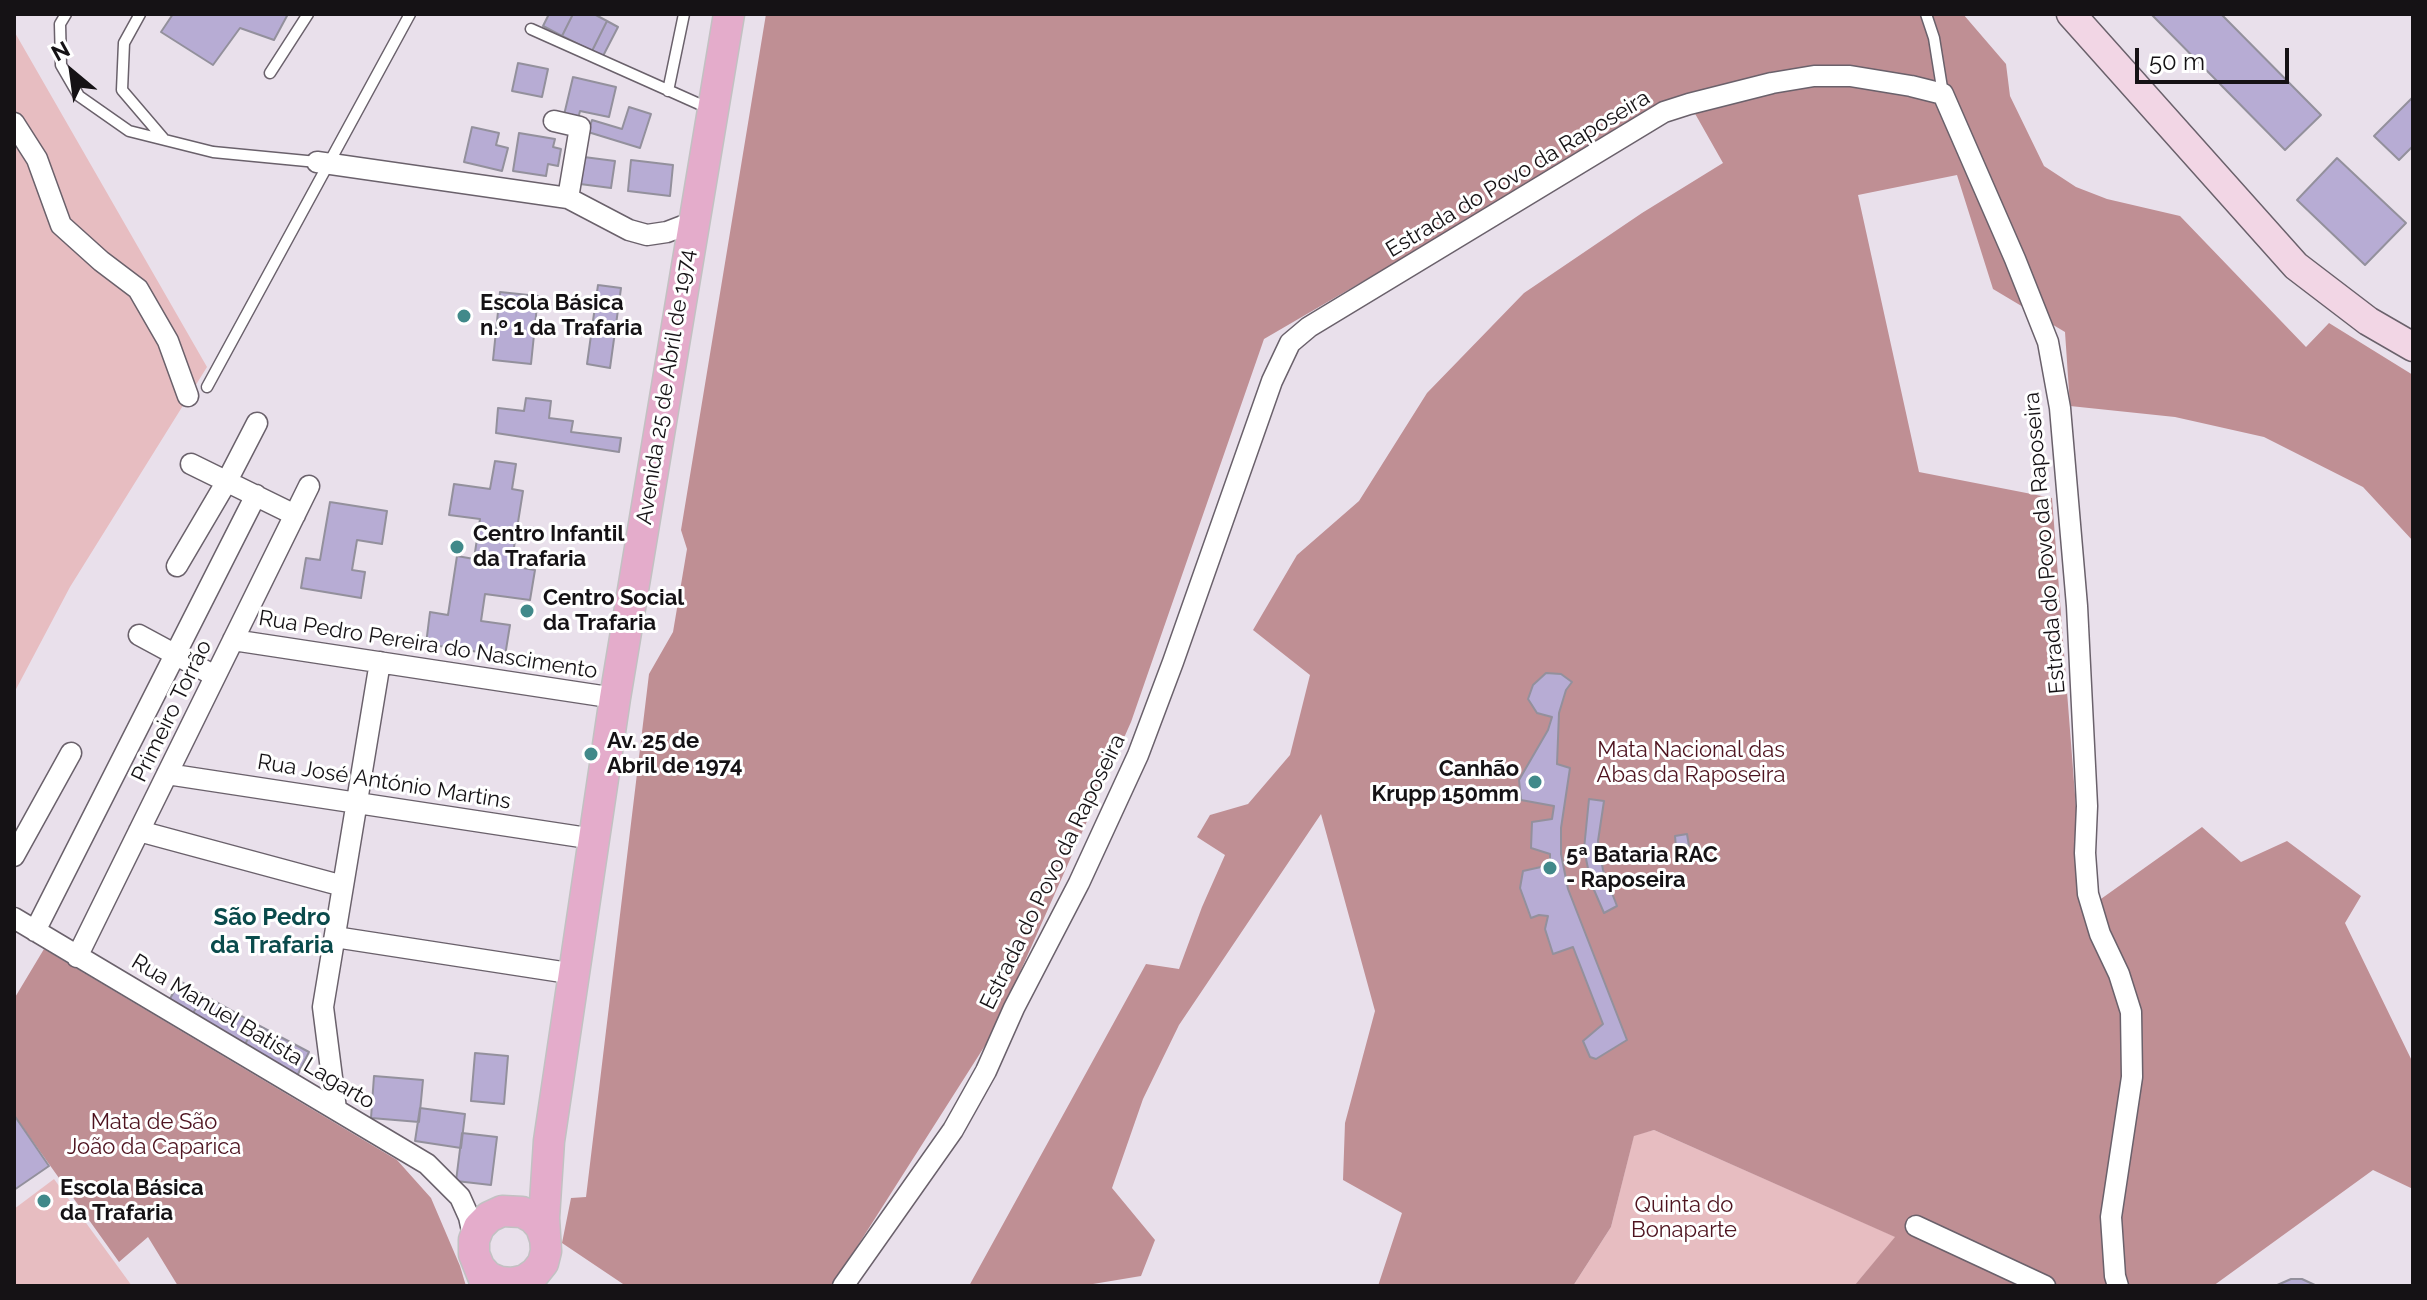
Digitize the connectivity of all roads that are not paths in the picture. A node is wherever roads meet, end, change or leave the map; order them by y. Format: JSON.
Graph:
{"nodes":[{"id":1,"x":66,"y":14,"type":"edge"},
{"id":2,"x":140,"y":14,"type":"edge"},
{"id":3,"x":308,"y":14,"type":"edge"},
{"id":4,"x":410,"y":14,"type":"edge"},
{"id":5,"x":684,"y":14,"type":"edge"},
{"id":6,"x":729,"y":14,"type":"edge"},
{"id":7,"x":1926,"y":14,"type":"edge"},
{"id":8,"x":2071,"y":14,"type":"edge"},
{"id":9,"x":531,"y":29,"type":"dead end"},
{"id":10,"x":270,"y":73,"type":"dead end"},
{"id":11,"x":668,"y":91,"type":"junction"},
{"id":12,"x":1943,"y":94,"type":"junction"},
{"id":13,"x":712,"y":110,"type":"junction"},
{"id":14,"x":554,"y":121,"type":"dead end"},
{"id":15,"x":14,"y":123,"type":"edge"},
{"id":16,"x":164,"y":140,"type":"junction"},
{"id":17,"x":323,"y":163,"type":"junction"},
{"id":18,"x":568,"y":198,"type":"junction"},
{"id":19,"x":693,"y":222,"type":"junction"},
{"id":20,"x":2413,"y":347,"type":"edge"},
{"id":21,"x":198,"y":392,"type":"joint"},
{"id":22,"x":257,"y":423,"type":"dead end"},
{"id":23,"x":191,"y":464,"type":"dead end"},
{"id":24,"x":227,"y":481,"type":"junction"},
{"id":25,"x":309,"y":486,"type":"dead end"},
{"id":26,"x":256,"y":495,"type":"junction"},
{"id":27,"x":295,"y":515,"type":"junction"},
{"id":28,"x":177,"y":566,"type":"dead end"},
{"id":29,"x":139,"y":635,"type":"dead end"},
{"id":30,"x":233,"y":640,"type":"junction"},
{"id":31,"x":175,"y":655,"type":"junction"},
{"id":32,"x":380,"y":662,"type":"junction"},
{"id":33,"x":215,"y":676,"type":"junction"},
{"id":34,"x":615,"y":698,"type":"junction"},
{"id":35,"x":71,"y":753,"type":"dead end"},
{"id":36,"x":167,"y":774,"type":"junction"},
{"id":37,"x":358,"y":802,"type":"junction"},
{"id":38,"x":139,"y":831,"type":"junction"},
{"id":39,"x":594,"y":839,"type":"junction"},
{"id":40,"x":14,"y":856,"type":"edge"},
{"id":41,"x":343,"y":886,"type":"junction"},
{"id":42,"x":14,"y":918,"type":"edge"},
{"id":43,"x":35,"y":931,"type":"junction"},
{"id":44,"x":335,"y":937,"type":"junction"},
{"id":45,"x":77,"y":957,"type":"junction"},
{"id":46,"x":575,"y":974,"type":"junction"},
{"id":47,"x":336,"y":1109,"type":"junction"},
{"id":48,"x":549,"y":1141,"type":"junction"},
{"id":49,"x":460,"y":1197,"type":"junction"},
{"id":50,"x":506,"y":1211,"type":"junction"},
{"id":51,"x":1916,"y":1226,"type":"dead end"},
{"id":52,"x":545,"y":1239,"type":"junction"},
{"id":53,"x":480,"y":1265,"type":"edge"},
{"id":54,"x":533,"y":1280,"type":"edge"},
{"id":55,"x":843,"y":1286,"type":"edge"},
{"id":56,"x":2045,"y":1286,"type":"edge"},
{"id":57,"x":2118,"y":1286,"type":"edge"}],
"edges":[{"from":1,"to":16,"type":"lane"},
{"from":2,"to":16,"type":"lane"},
{"from":3,"to":10,"type":"lane"},
{"from":4,"to":17,"type":"lane"},
{"from":5,"to":11,"type":"lane"},
{"from":6,"to":13,"type":"main road","name":"Avenida 25 de Abril de 1974"},
{"from":7,"to":12,"type":"lane"},
{"from":8,"to":20,"type":"main road"},
{"from":9,"to":11,"type":"lane"},
{"from":11,"to":13,"type":"lane"},
{"from":12,"to":55,"type":"street","name":"Estrada do Povo da Raposeira"},
{"from":12,"to":57,"type":"street","name":"Estrada do Povo da Raposeira"},
{"from":13,"to":19,"type":"main road","name":"Avenida 25 de Abril de 1974"},
{"from":14,"to":18,"type":"street"},
{"from":15,"to":21,"type":"street"},
{"from":16,"to":17,"type":"lane"},
{"from":17,"to":18,"type":"street"},
{"from":17,"to":21,"type":"lane"},
{"from":18,"to":19,"type":"street"},
{"from":19,"to":34,"type":"main road","name":"Avenida 25 de Abril de 1974"},
{"from":22,"to":24,"type":"street"},
{"from":23,"to":24,"type":"street"},
{"from":24,"to":26,"type":"street"},
{"from":24,"to":28,"type":"street"},
{"from":25,"to":27,"type":"street","name":"Primeiro Torrão"},
{"from":26,"to":27,"type":"street"},
{"from":26,"to":31,"type":"street","name":"Primeiro Torrão"},
{"from":27,"to":30,"type":"street","name":"Primeiro Torrão"},
{"from":29,"to":31,"type":"street"},
{"from":30,"to":32,"type":"street","name":"Rua Pedro Pereira do Nascimento"},
{"from":30,"to":33,"type":"street","name":"Primeiro Torrão"},
{"from":31,"to":33,"type":"street"},
{"from":31,"to":43,"type":"street","name":"Primeiro Torrão"},
{"from":32,"to":34,"type":"street","name":"Rua Pedro Pereira do Nascimento"},
{"from":32,"to":37,"type":"street"},
{"from":33,"to":36,"type":"street","name":"Primeiro Torrão"},
{"from":34,"to":39,"type":"main road","name":"Avenida 25 de Abril de 1974"},
{"from":35,"to":40,"type":"street"},
{"from":36,"to":37,"type":"street","name":"Rua José António Martins"},
{"from":36,"to":38,"type":"street","name":"Primeiro Torrão"},
{"from":37,"to":39,"type":"street","name":"Rua José António Martins"},
{"from":37,"to":41,"type":"street"},
{"from":38,"to":41,"type":"street"},
{"from":38,"to":45,"type":"street","name":"Primeiro Torrão"},
{"from":39,"to":46,"type":"main road","name":"Avenida 25 de Abril de 1974"},
{"from":41,"to":44,"type":"street"},
{"from":42,"to":43,"type":"street","name":"Rua Manuel Batista Lagarto"},
{"from":43,"to":45,"type":"street","name":"Rua Manuel Batista Lagarto"},
{"from":44,"to":46,"type":"street"},
{"from":44,"to":47,"type":"street"},
{"from":45,"to":47,"type":"street","name":"Rua Manuel Batista Lagarto"},
{"from":46,"to":48,"type":"main road","name":"Avenida 25 de Abril de 1974"},
{"from":47,"to":49,"type":"street","name":"Rua Manuel Batista Lagarto"},
{"from":48,"to":50,"type":"main road","name":"Avenida 25 de Abril de 1974"},
{"from":48,"to":52,"type":"main road","name":"Avenida 25 de Abril de 1974"},
{"from":49,"to":50,"type":"street"},
{"from":49,"to":53,"type":"street"},
{"from":50,"to":52,"type":"main road"},
{"from":50,"to":53,"type":"main road","name":"Avenida 25 de Abril de 1974"},
{"from":51,"to":56,"type":"street"},
{"from":52,"to":54,"type":"main road","name":"Avenida 25 de Abril de 1974"},
{"from":53,"to":54,"type":"main road","name":"Avenida 25 de Abril de 1974"}]}
